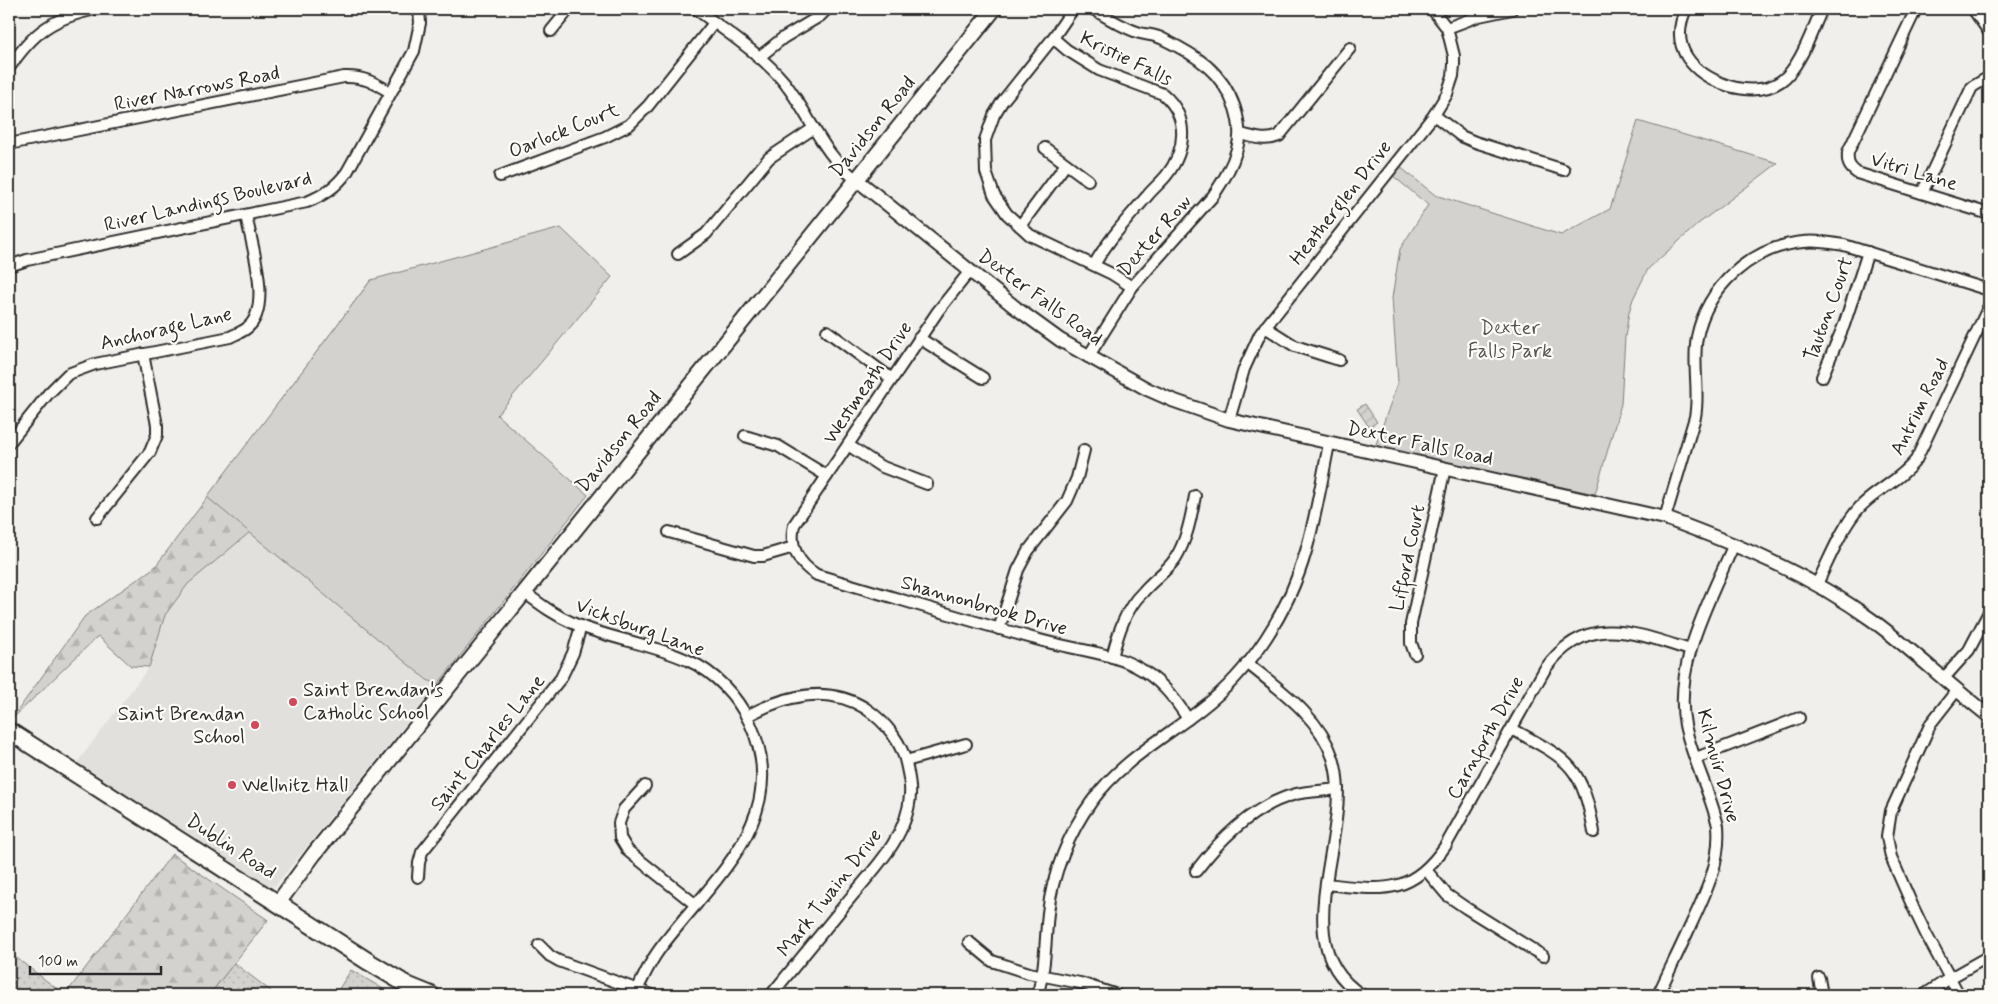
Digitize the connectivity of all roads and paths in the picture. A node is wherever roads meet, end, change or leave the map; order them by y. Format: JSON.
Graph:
{"nodes":[{"id":1,"x":96,"y":9,"type":"edge"},
{"id":2,"x":419,"y":9,"type":"edge"},
{"id":3,"x":569,"y":9,"type":"edge"},
{"id":4,"x":696,"y":9,"type":"edge"},
{"id":5,"x":827,"y":9,"type":"edge"},
{"id":6,"x":994,"y":9,"type":"edge"},
{"id":7,"x":1073,"y":9,"type":"edge"},
{"id":8,"x":1093,"y":9,"type":"edge"},
{"id":9,"x":1432,"y":9,"type":"edge"},
{"id":10,"x":1512,"y":9,"type":"edge"},
{"id":11,"x":1686,"y":9,"type":"edge"},
{"id":12,"x":1822,"y":9,"type":"edge"},
{"id":13,"x":1916,"y":9,"type":"edge"},
{"id":14,"x":1974,"y":9,"type":"edge"},
{"id":15,"x":714,"y":23,"type":"junction"},
{"id":16,"x":1446,"y":28,"type":"junction"},
{"id":17,"x":551,"y":31,"type":"dead end"},
{"id":18,"x":1989,"y":32,"type":"edge"},
{"id":19,"x":1053,"y":38,"type":"junction"},
{"id":20,"x":1350,"y":48,"type":"dead end"},
{"id":21,"x":758,"y":58,"type":"junction"},
{"id":22,"x":9,"y":68,"type":"edge"},
{"id":23,"x":1989,"y":77,"type":"edge"},
{"id":24,"x":390,"y":92,"type":"junction"},
{"id":25,"x":1434,"y":115,"type":"junction"},
{"id":26,"x":814,"y":128,"type":"junction"},
{"id":27,"x":1240,"y":134,"type":"junction"},
{"id":28,"x":9,"y":144,"type":"edge"},
{"id":29,"x":1045,"y":148,"type":"dead end"},
{"id":30,"x":1066,"y":164,"type":"junction"},
{"id":31,"x":1564,"y":170,"type":"dead end"},
{"id":32,"x":500,"y":176,"type":"dead end"},
{"id":33,"x":856,"y":179,"type":"junction"},
{"id":34,"x":1088,"y":180,"type":"dead end"},
{"id":35,"x":1922,"y":193,"type":"junction"},
{"id":36,"x":1989,"y":214,"type":"edge"},
{"id":37,"x":246,"y":215,"type":"junction"},
{"id":38,"x":1020,"y":226,"type":"junction"},
{"id":39,"x":1868,"y":252,"type":"junction"},
{"id":40,"x":678,"y":254,"type":"dead end"},
{"id":41,"x":1094,"y":265,"type":"junction"},
{"id":42,"x":9,"y":266,"type":"edge"},
{"id":43,"x":970,"y":271,"type":"junction"},
{"id":44,"x":1132,"y":287,"type":"junction"},
{"id":45,"x":1989,"y":290,"type":"edge"},
{"id":46,"x":1989,"y":306,"type":"edge"},
{"id":47,"x":1265,"y":327,"type":"junction"},
{"id":48,"x":827,"y":331,"type":"dead end"},
{"id":49,"x":919,"y":338,"type":"junction"},
{"id":50,"x":143,"y":354,"type":"junction"},
{"id":51,"x":1088,"y":357,"type":"junction"},
{"id":52,"x":1339,"y":360,"type":"dead end"},
{"id":53,"x":1822,"y":377,"type":"dead end"},
{"id":54,"x":983,"y":378,"type":"dead end"},
{"id":55,"x":892,"y":379,"type":"junction"},
{"id":56,"x":1229,"y":420,"type":"junction"},
{"id":57,"x":745,"y":436,"type":"dead end"},
{"id":58,"x":9,"y":444,"type":"edge"},
{"id":59,"x":1329,"y":444,"type":"junction"},
{"id":60,"x":848,"y":445,"type":"junction"},
{"id":61,"x":1084,"y":450,"type":"dead end"},
{"id":62,"x":1445,"y":468,"type":"junction"},
{"id":63,"x":827,"y":476,"type":"junction"},
{"id":64,"x":927,"y":484,"type":"dead end"},
{"id":65,"x":1195,"y":496,"type":"dead end"},
{"id":66,"x":97,"y":518,"type":"dead end"},
{"id":67,"x":1665,"y":518,"type":"junction"},
{"id":68,"x":669,"y":532,"type":"dead end"},
{"id":69,"x":1734,"y":544,"type":"junction"},
{"id":70,"x":794,"y":547,"type":"junction"},
{"id":71,"x":1816,"y":584,"type":"junction"},
{"id":72,"x":524,"y":592,"type":"junction"},
{"id":73,"x":1989,"y":612,"type":"edge"},
{"id":74,"x":581,"y":626,"type":"junction"},
{"id":75,"x":999,"y":629,"type":"junction"},
{"id":76,"x":1690,"y":650,"type":"junction"},
{"id":77,"x":1416,"y":654,"type":"dead end"},
{"id":78,"x":1112,"y":657,"type":"junction"},
{"id":79,"x":1247,"y":663,"type":"junction"},
{"id":80,"x":1944,"y":678,"type":"junction"},
{"id":81,"x":1957,"y":690,"type":"junction"},
{"id":82,"x":747,"y":716,"type":"junction"},
{"id":83,"x":1989,"y":716,"type":"edge"},
{"id":84,"x":1799,"y":718,"type":"dead end"},
{"id":85,"x":1188,"y":719,"type":"junction"},
{"id":86,"x":1512,"y":729,"type":"junction"},
{"id":87,"x":9,"y":731,"type":"edge"},
{"id":88,"x":966,"y":744,"type":"dead end"},
{"id":89,"x":1696,"y":758,"type":"junction"},
{"id":90,"x":906,"y":762,"type":"junction"},
{"id":91,"x":645,"y":786,"type":"dead end"},
{"id":92,"x":1338,"y":790,"type":"junction"},
{"id":93,"x":1594,"y":832,"type":"dead end"},
{"id":94,"x":1426,"y":870,"type":"junction"},
{"id":95,"x":1196,"y":871,"type":"dead end"},
{"id":96,"x":418,"y":877,"type":"dead end"},
{"id":97,"x":1326,"y":884,"type":"junction"},
{"id":98,"x":278,"y":903,"type":"junction"},
{"id":99,"x":696,"y":905,"type":"junction"},
{"id":100,"x":969,"y":942,"type":"dead end"},
{"id":101,"x":539,"y":945,"type":"dead end"},
{"id":102,"x":1543,"y":956,"type":"dead end"},
{"id":103,"x":1989,"y":956,"type":"edge"},
{"id":104,"x":1042,"y":976,"type":"junction"},
{"id":105,"x":1819,"y":978,"type":"dead end"},
{"id":106,"x":1950,"y":978,"type":"junction"},
{"id":107,"x":637,"y":990,"type":"junction"},
{"id":108,"x":432,"y":995,"type":"edge"},
{"id":109,"x":652,"y":995,"type":"edge"},
{"id":110,"x":771,"y":995,"type":"edge"},
{"id":111,"x":1037,"y":995,"type":"edge"},
{"id":112,"x":1117,"y":995,"type":"edge"},
{"id":113,"x":1362,"y":995,"type":"edge"},
{"id":114,"x":1658,"y":995,"type":"edge"},
{"id":115,"x":1822,"y":995,"type":"edge"},
{"id":116,"x":1924,"y":995,"type":"edge"},
{"id":117,"x":1959,"y":995,"type":"edge"}],
"edges":[{"from":1,"to":22,"type":"street"},
{"from":2,"to":24,"type":"street","name":"River Landings Boulevard"},
{"from":3,"to":17,"type":"street"},
{"from":4,"to":15,"type":"street"},
{"from":5,"to":21,"type":"street"},
{"from":6,"to":33,"type":"main road","name":"Davidson Road"},
{"from":7,"to":19,"type":"street"},
{"from":8,"to":27,"type":"street"},
{"from":9,"to":16,"type":"street","name":"Heatherglen Drive"},
{"from":10,"to":16,"type":"street"},
{"from":11,"to":12,"type":"street"},
{"from":13,"to":35,"type":"street","name":"Vitri Lane"},
{"from":14,"to":18,"type":"street"},
{"from":15,"to":21,"type":"street"},
{"from":15,"to":32,"type":"street","name":"Oarlock Court"},
{"from":16,"to":25,"type":"street","name":"Heatherglen Drive"},
{"from":19,"to":38,"type":"street"},
{"from":19,"to":41,"type":"street","name":"Kristie Falls"},
{"from":20,"to":27,"type":"street"},
{"from":21,"to":26,"type":"street"},
{"from":23,"to":35,"type":"street"},
{"from":24,"to":28,"type":"street","name":"River Narrows Road"},
{"from":24,"to":37,"type":"street","name":"River Landings Boulevard"},
{"from":25,"to":31,"type":"street"},
{"from":25,"to":47,"type":"street","name":"Heatherglen Drive"},
{"from":26,"to":33,"type":"street"},
{"from":26,"to":40,"type":"street"},
{"from":27,"to":44,"type":"street","name":"Dexter Row"},
{"from":29,"to":30,"type":"street"},
{"from":30,"to":34,"type":"street"},
{"from":30,"to":38,"type":"street"},
{"from":33,"to":43,"type":"street","name":"Dexter Falls Road"},
{"from":33,"to":72,"type":"main road","name":"Davidson Road"},
{"from":35,"to":36,"type":"street","name":"Vitri Lane"},
{"from":37,"to":42,"type":"street","name":"River Landings Boulevard"},
{"from":37,"to":50,"type":"street","name":"Anchorage Lane"},
{"from":38,"to":41,"type":"street"},
{"from":39,"to":45,"type":"street"},
{"from":39,"to":53,"type":"street","name":"Tauton Court"},
{"from":39,"to":67,"type":"street"},
{"from":41,"to":44,"type":"street"},
{"from":43,"to":49,"type":"street","name":"Westmeath Drive"},
{"from":43,"to":51,"type":"street","name":"Dexter Falls Road"},
{"from":44,"to":51,"type":"street","name":"Dexter Row"},
{"from":46,"to":71,"type":"street","name":"Antrim Road"},
{"from":47,"to":52,"type":"street"},
{"from":47,"to":56,"type":"street","name":"Heatherglen Drive"},
{"from":48,"to":55,"type":"street"},
{"from":49,"to":54,"type":"street"},
{"from":49,"to":55,"type":"street","name":"Westmeath Drive"},
{"from":50,"to":58,"type":"street","name":"Anchorage Lane"},
{"from":50,"to":66,"type":"street"},
{"from":51,"to":56,"type":"street","name":"Dexter Falls Road"},
{"from":55,"to":60,"type":"street","name":"Westmeath Drive"},
{"from":56,"to":59,"type":"street","name":"Dexter Falls Road"},
{"from":57,"to":63,"type":"street"},
{"from":59,"to":62,"type":"street","name":"Dexter Falls Road"},
{"from":59,"to":79,"type":"street"},
{"from":60,"to":63,"type":"street","name":"Westmeath Drive"},
{"from":60,"to":64,"type":"street"},
{"from":61,"to":75,"type":"street"},
{"from":62,"to":67,"type":"street","name":"Dexter Falls Road"},
{"from":62,"to":77,"type":"street","name":"Lifford Court"},
{"from":63,"to":70,"type":"street","name":"Westmeath Drive"},
{"from":65,"to":78,"type":"street"},
{"from":67,"to":69,"type":"street","name":"Dexter Falls Road"},
{"from":68,"to":70,"type":"street"},
{"from":69,"to":71,"type":"street","name":"Dexter Falls Road"},
{"from":69,"to":76,"type":"street","name":"Kilmuir Drive"},
{"from":70,"to":75,"type":"street","name":"Shannonbrook Drive"},
{"from":71,"to":80,"type":"street","name":"Dexter Falls Road"},
{"from":72,"to":74,"type":"street","name":"Vicksburg Lane"},
{"from":72,"to":98,"type":"main road","name":"Davidson Road"},
{"from":73,"to":80,"type":"street"},
{"from":74,"to":82,"type":"street","name":"Vicksburg Lane"},
{"from":74,"to":96,"type":"street","name":"Saint Charles Lane"},
{"from":75,"to":78,"type":"street","name":"Shannonbrook Drive"},
{"from":76,"to":86,"type":"street","name":"Carnforth Drive"},
{"from":76,"to":89,"type":"street","name":"Kilmuir Drive"},
{"from":78,"to":85,"type":"street","name":"Shannonbrook Drive"},
{"from":79,"to":85,"type":"street"},
{"from":79,"to":92,"type":"street"},
{"from":80,"to":81,"type":"street","name":"Dexter Falls Road"},
{"from":81,"to":83,"type":"street","name":"Dexter Falls Road"},
{"from":81,"to":106,"type":"street"},
{"from":82,"to":90,"type":"street","name":"Mark Twain Drive"},
{"from":82,"to":99,"type":"street","name":"Vicksburg Lane"},
{"from":84,"to":89,"type":"street"},
{"from":85,"to":104,"type":"street"},
{"from":86,"to":93,"type":"street"},
{"from":86,"to":94,"type":"street","name":"Carnforth Drive"},
{"from":87,"to":98,"type":"main road","name":"Dublin Road"},
{"from":88,"to":90,"type":"street"},
{"from":89,"to":114,"type":"street","name":"Kilmuir Drive"},
{"from":90,"to":110,"type":"street","name":"Mark Twain Drive"},
{"from":91,"to":99,"type":"street"},
{"from":92,"to":95,"type":"street"},
{"from":92,"to":97,"type":"street"},
{"from":94,"to":97,"type":"street","name":"Carnforth Drive"},
{"from":94,"to":102,"type":"street"},
{"from":97,"to":113,"type":"street"},
{"from":98,"to":108,"type":"main road","name":"Dublin Road"},
{"from":99,"to":107,"type":"street","name":"Vicksburg Lane"},
{"from":100,"to":104,"type":"street"},
{"from":101,"to":107,"type":"street"},
{"from":103,"to":106,"type":"street"},
{"from":104,"to":111,"type":"street"},
{"from":104,"to":112,"type":"street"},
{"from":105,"to":115,"type":"street"},
{"from":106,"to":116,"type":"street"},
{"from":106,"to":117,"type":"street"},
{"from":107,"to":109,"type":"street"}]}
